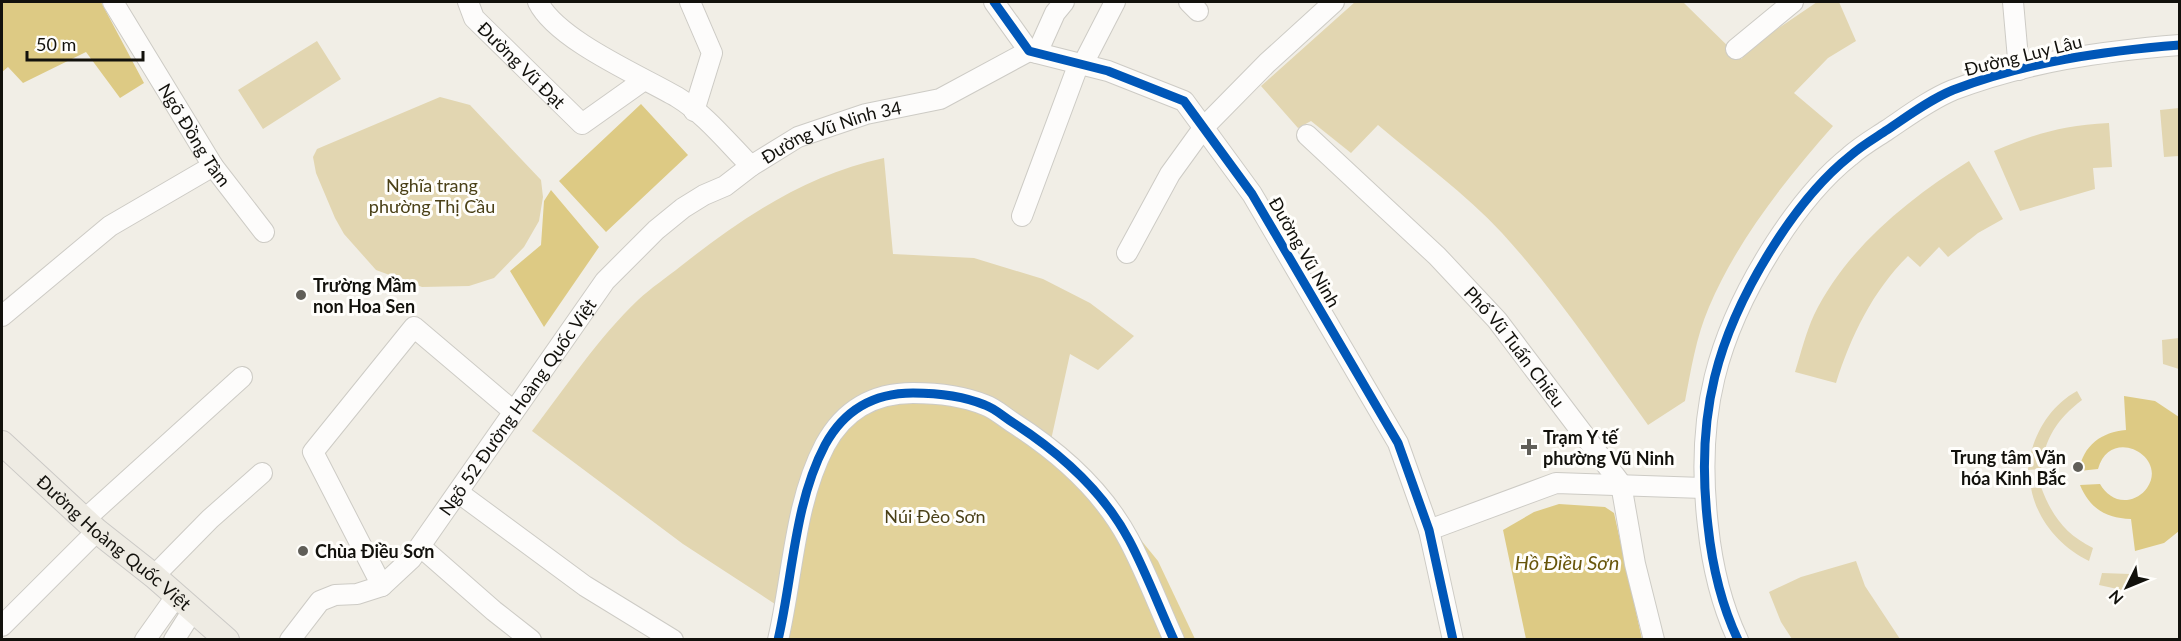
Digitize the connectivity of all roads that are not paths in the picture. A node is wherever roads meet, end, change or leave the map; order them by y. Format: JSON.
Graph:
{"nodes":[{"id":1,"x":113,"y":2,"type":"edge"},
{"id":2,"x":468,"y":2,"type":"edge"},
{"id":3,"x":538,"y":2,"type":"edge"},
{"id":4,"x":690,"y":2,"type":"edge"},
{"id":5,"x":993,"y":2,"type":"edge"},
{"id":6,"x":1064,"y":2,"type":"edge"},
{"id":7,"x":1114,"y":2,"type":"edge"},
{"id":8,"x":1334,"y":2,"type":"edge"},
{"id":9,"x":2013,"y":2,"type":"edge"},
{"id":10,"x":1782,"y":4,"type":"edge"},
{"id":11,"x":2180,"y":45,"type":"edge"},
{"id":12,"x":1736,"y":49,"type":"dead end"},
{"id":13,"x":1033,"y":52,"type":"junction"},
{"id":14,"x":1081,"y":64,"type":"junction"},
{"id":15,"x":2019,"y":70,"type":"junction"},
{"id":16,"x":644,"y":80,"type":"junction"},
{"id":17,"x":694,"y":111,"type":"junction"},
{"id":18,"x":1204,"y":127,"type":"junction"},
{"id":19,"x":1307,"y":135,"type":"dead end"},
{"id":20,"x":213,"y":166,"type":"junction"},
{"id":21,"x":751,"y":166,"type":"junction"},
{"id":22,"x":1022,"y":216,"type":"dead end"},
{"id":23,"x":264,"y":232,"type":"dead end"},
{"id":24,"x":1127,"y":253,"type":"dead end"},
{"id":25,"x":2,"y":316,"type":"edge"},
{"id":26,"x":242,"y":376,"type":"dead end"},
{"id":27,"x":512,"y":410,"type":"junction"},
{"id":28,"x":2,"y":443,"type":"edge"},
{"id":29,"x":262,"y":473,"type":"dead end"},
{"id":30,"x":1621,"y":484,"type":"junction"},
{"id":31,"x":1703,"y":488,"type":"junction"},
{"id":32,"x":459,"y":493,"type":"junction"},
{"id":33,"x":91,"y":526,"type":"junction"},
{"id":34,"x":1429,"y":530,"type":"junction"},
{"id":35,"x":422,"y":547,"type":"junction"},
{"id":36,"x":154,"y":576,"type":"junction"},
{"id":37,"x":382,"y":586,"type":"junction"},
{"id":38,"x":185,"y":602,"type":"junction"},
{"id":39,"x":2,"y":626,"type":"edge"},
{"id":40,"x":145,"y":639,"type":"edge"},
{"id":41,"x":174,"y":639,"type":"edge"},
{"id":42,"x":227,"y":639,"type":"edge"},
{"id":43,"x":290,"y":639,"type":"edge"},
{"id":44,"x":531,"y":639,"type":"edge"},
{"id":45,"x":673,"y":639,"type":"edge"},
{"id":46,"x":777,"y":639,"type":"edge"},
{"id":47,"x":1174,"y":639,"type":"edge"},
{"id":48,"x":1453,"y":639,"type":"edge"},
{"id":49,"x":1654,"y":639,"type":"edge"},
{"id":50,"x":1738,"y":639,"type":"edge"}],
"edges":[{"from":1,"to":20,"type":"street","name":"Ngõ Đồng Tâm"},
{"from":2,"to":16,"type":"street","name":"Đường Vũ Đạt"},
{"from":3,"to":16,"type":"street","name":"Đường Vũ Ninh 34"},
{"from":4,"to":17,"type":"street"},
{"from":5,"to":13,"type":"street"},
{"from":6,"to":13,"type":"street"},
{"from":7,"to":14,"type":"street"},
{"from":8,"to":18,"type":"street"},
{"from":9,"to":15,"type":"street"},
{"from":10,"to":12,"type":"street"},
{"from":11,"to":15,"type":"street","name":"Đường Luy Lâu"},
{"from":13,"to":14,"type":"street","name":"Đường Vũ Ninh"},
{"from":13,"to":21,"type":"street","name":"Đường Vũ Ninh 34"},
{"from":14,"to":18,"type":"street","name":"Đường Vũ Ninh"},
{"from":14,"to":22,"type":"street"},
{"from":15,"to":31,"type":"street","name":"Đường Luy Lâu"},
{"from":16,"to":17,"type":"street","name":"Đường Vũ Ninh 34"},
{"from":17,"to":21,"type":"street","name":"Đường Vũ Ninh 34"},
{"from":18,"to":24,"type":"street"},
{"from":18,"to":34,"type":"street","name":"Đường Vũ Ninh"},
{"from":19,"to":30,"type":"street","name":"Phố Vũ Tuấn Chiêu"},
{"from":20,"to":23,"type":"street","name":"Ngõ Đồng Tâm"},
{"from":20,"to":25,"type":"street"},
{"from":21,"to":27,"type":"street","name":"Ngõ 52 Đường Hoàng Quốc Việt"},
{"from":26,"to":33,"type":"street"},
{"from":27,"to":32,"type":"street","name":"Ngõ 52 Đường Hoàng Quốc Việt"},
{"from":27,"to":37,"type":"street"},
{"from":28,"to":33,"type":"main road","name":"Đường Hoàng Quốc Việt"},
{"from":29,"to":36,"type":"street"},
{"from":30,"to":31,"type":"street"},
{"from":30,"to":34,"type":"street"},
{"from":30,"to":49,"type":"street","name":"Phố Vũ Tuấn Chiêu"},
{"from":31,"to":50,"type":"street","name":"Đường Luy Lâu"},
{"from":32,"to":35,"type":"street","name":"Ngõ 52 Đường Hoàng Quốc Việt"},
{"from":32,"to":45,"type":"street"},
{"from":33,"to":36,"type":"main road","name":"Đường Hoàng Quốc Việt"},
{"from":33,"to":39,"type":"street"},
{"from":34,"to":48,"type":"street","name":"Đường Vũ Ninh"},
{"from":35,"to":37,"type":"street","name":"Ngõ 52 Đường Hoàng Quốc Việt"},
{"from":35,"to":44,"type":"street"},
{"from":36,"to":38,"type":"main road","name":"Đường Hoàng Quốc Việt"},
{"from":37,"to":43,"type":"street","name":"Ngõ 52 Đường Hoàng Quốc Việt"},
{"from":38,"to":40,"type":"street"},
{"from":38,"to":41,"type":"street"},
{"from":38,"to":42,"type":"main road","name":"Đường Hoàng Quốc Việt"},
{"from":46,"to":47,"type":"street"}]}
